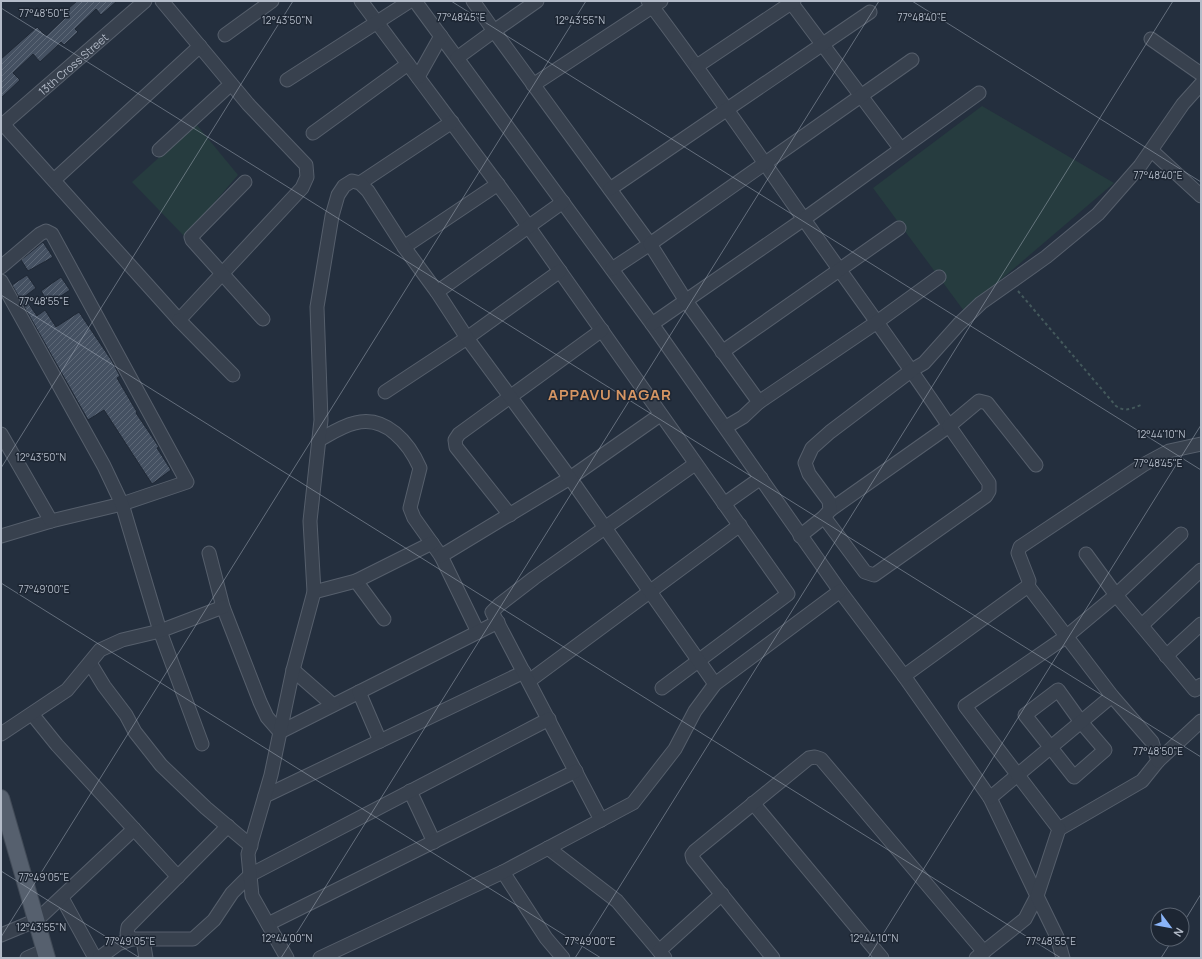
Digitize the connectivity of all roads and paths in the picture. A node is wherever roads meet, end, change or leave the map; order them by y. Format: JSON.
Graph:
{"nodes":[{"id":1,"x":144,"y":1,"type":"edge"},
{"id":2,"x":162,"y":1,"type":"edge"},
{"id":3,"x":272,"y":1,"type":"edge"},
{"id":4,"x":361,"y":1,"type":"edge"},
{"id":5,"x":410,"y":1,"type":"edge"},
{"id":6,"x":415,"y":1,"type":"edge"},
{"id":7,"x":473,"y":1,"type":"edge"},
{"id":8,"x":537,"y":1,"type":"edge"},
{"id":9,"x":792,"y":2,"type":"edge"},
{"id":10,"x":654,"y":3,"type":"edge"},
{"id":11,"x":870,"y":12,"type":"dead end"},
{"id":12,"x":377,"y":23,"type":"junction"},
{"id":13,"x":494,"y":31,"type":"junction"},
{"id":14,"x":225,"y":35,"type":"dead end"},
{"id":15,"x":441,"y":36,"type":"junction"},
{"id":16,"x":1151,"y":39,"type":"dead end"},
{"id":17,"x":822,"y":45,"type":"junction"},
{"id":18,"x":200,"y":46,"type":"junction"},
{"id":19,"x":456,"y":58,"type":"junction"},
{"id":20,"x":912,"y":60,"type":"dead end"},
{"id":21,"x":408,"y":64,"type":"junction"},
{"id":22,"x":697,"y":66,"type":"junction"},
{"id":23,"x":1201,"y":74,"type":"edge"},
{"id":24,"x":418,"y":77,"type":"junction"},
{"id":25,"x":287,"y":80,"type":"dead end"},
{"id":26,"x":231,"y":84,"type":"junction"},
{"id":27,"x":1201,"y":84,"type":"edge"},
{"id":28,"x":533,"y":86,"type":"junction"},
{"id":29,"x":980,"y":93,"type":"dead end"},
{"id":30,"x":862,"y":96,"type":"junction"},
{"id":31,"x":729,"y":110,"type":"junction"},
{"id":32,"x":452,"y":122,"type":"junction"},
{"id":33,"x":2,"y":125,"type":"edge"},
{"id":34,"x":314,"y":133,"type":"dead end"},
{"id":35,"x":900,"y":148,"type":"junction"},
{"id":36,"x":159,"y":150,"type":"dead end"},
{"id":37,"x":1152,"y":151,"type":"junction"},
{"id":38,"x":765,"y":163,"type":"junction"},
{"id":39,"x":54,"y":180,"type":"junction"},
{"id":40,"x":245,"y":182,"type":"dead end"},
{"id":41,"x":360,"y":183,"type":"junction"},
{"id":42,"x":498,"y":184,"type":"junction"},
{"id":43,"x":610,"y":189,"type":"junction"},
{"id":44,"x":1199,"y":191,"type":"edge"},
{"id":45,"x":563,"y":202,"type":"junction"},
{"id":46,"x":804,"y":219,"type":"junction"},
{"id":47,"x":529,"y":227,"type":"junction"},
{"id":48,"x":899,"y":228,"type":"dead end"},
{"id":49,"x":650,"y":244,"type":"junction"},
{"id":50,"x":404,"y":247,"type":"junction"},
{"id":51,"x":1,"y":267,"type":"edge"},
{"id":52,"x":612,"y":269,"type":"junction"},
{"id":53,"x":840,"y":269,"type":"junction"},
{"id":54,"x":560,"y":271,"type":"junction"},
{"id":55,"x":224,"y":273,"type":"junction"},
{"id":56,"x":939,"y":277,"type":"dead end"},
{"id":57,"x":1,"y":281,"type":"edge"},
{"id":58,"x":1011,"y":282,"type":"junction"},
{"id":59,"x":437,"y":292,"type":"junction"},
{"id":60,"x":686,"y":301,"type":"junction"},
{"id":61,"x":264,"y":319,"type":"dead end"},
{"id":62,"x":179,"y":320,"type":"junction"},
{"id":63,"x":877,"y":322,"type":"junction"},
{"id":64,"x":652,"y":324,"type":"junction"},
{"id":65,"x":602,"y":330,"type":"junction"},
{"id":66,"x":467,"y":338,"type":"junction"},
{"id":67,"x":722,"y":352,"type":"junction"},
{"id":68,"x":912,"y":370,"type":"junction"},
{"id":69,"x":233,"y":375,"type":"dead end"},
{"id":70,"x":385,"y":392,"type":"dead end"},
{"id":71,"x":510,"y":398,"type":"junction"},
{"id":72,"x":758,"y":402,"type":"junction"},
{"id":73,"x":1141,"y":405,"type":"dead end"},
{"id":74,"x":660,"y":414,"type":"junction"},
{"id":75,"x":949,"y":426,"type":"junction"},
{"id":76,"x":726,"y":427,"type":"junction"},
{"id":77,"x":1,"y":434,"type":"edge"},
{"id":78,"x":319,"y":440,"type":"junction"},
{"id":79,"x":1201,"y":444,"type":"edge"},
{"id":80,"x":695,"y":464,"type":"junction"},
{"id":81,"x":1036,"y":464,"type":"dead end"},
{"id":82,"x":570,"y":478,"type":"junction"},
{"id":83,"x":761,"y":478,"type":"junction"},
{"id":84,"x":122,"y":504,"type":"junction"},
{"id":85,"x":724,"y":504,"type":"junction"},
{"id":86,"x":827,"y":514,"type":"junction"},
{"id":87,"x":510,"y":515,"type":"junction"},
{"id":88,"x":51,"y":521,"type":"junction"},
{"id":89,"x":740,"y":525,"type":"junction"},
{"id":90,"x":604,"y":528,"type":"junction"},
{"id":91,"x":1181,"y":534,"type":"dead end"},
{"id":92,"x":1,"y":536,"type":"edge"},
{"id":93,"x":800,"y":536,"type":"junction"},
{"id":94,"x":432,"y":543,"type":"junction"},
{"id":95,"x":209,"y":553,"type":"dead end"},
{"id":96,"x":1086,"y":554,"type":"dead end"},
{"id":97,"x":441,"y":556,"type":"junction"},
{"id":98,"x":1201,"y":570,"type":"edge"},
{"id":99,"x":356,"y":581,"type":"junction"},
{"id":100,"x":1028,"y":586,"type":"junction"},
{"id":101,"x":840,"y":591,"type":"junction"},
{"id":102,"x":314,"y":592,"type":"junction"},
{"id":103,"x":650,"y":592,"type":"junction"},
{"id":104,"x":1116,"y":595,"type":"junction"},
{"id":105,"x":223,"y":607,"type":"junction"},
{"id":106,"x":384,"y":619,"type":"dead end"},
{"id":107,"x":498,"y":622,"type":"junction"},
{"id":108,"x":1201,"y":624,"type":"edge"},
{"id":109,"x":1142,"y":625,"type":"junction"},
{"id":110,"x":160,"y":631,"type":"junction"},
{"id":111,"x":478,"y":632,"type":"junction"},
{"id":112,"x":1067,"y":636,"type":"junction"},
{"id":113,"x":1166,"y":656,"type":"junction"},
{"id":114,"x":698,"y":660,"type":"junction"},
{"id":115,"x":90,"y":663,"type":"junction"},
{"id":116,"x":293,"y":670,"type":"junction"},
{"id":117,"x":904,"y":676,"type":"junction"},
{"id":118,"x":527,"y":677,"type":"junction"},
{"id":119,"x":715,"y":684,"type":"junction"},
{"id":120,"x":662,"y":688,"type":"dead end"},
{"id":121,"x":1199,"y":691,"type":"edge"},
{"id":122,"x":359,"y":692,"type":"junction"},
{"id":123,"x":1112,"y":696,"type":"junction"},
{"id":124,"x":333,"y":705,"type":"junction"},
{"id":125,"x":32,"y":714,"type":"junction"},
{"id":126,"x":549,"y":720,"type":"junction"},
{"id":127,"x":1201,"y":721,"type":"edge"},
{"id":128,"x":1081,"y":722,"type":"junction"},
{"id":129,"x":280,"y":732,"type":"junction"},
{"id":130,"x":1,"y":734,"type":"edge"},
{"id":131,"x":380,"y":741,"type":"junction"},
{"id":132,"x":202,"y":744,"type":"dead end"},
{"id":133,"x":1050,"y":748,"type":"junction"},
{"id":134,"x":1158,"y":761,"type":"junction"},
{"id":135,"x":576,"y":772,"type":"junction"},
{"id":136,"x":1017,"y":774,"type":"junction"},
{"id":137,"x":410,"y":791,"type":"junction"},
{"id":138,"x":265,"y":796,"type":"junction"},
{"id":139,"x":1,"y":798,"type":"edge"},
{"id":140,"x":990,"y":798,"type":"junction"},
{"id":141,"x":752,"y":803,"type":"junction"},
{"id":142,"x":601,"y":820,"type":"junction"},
{"id":143,"x":228,"y":826,"type":"junction"},
{"id":144,"x":134,"y":829,"type":"junction"},
{"id":145,"x":1059,"y":829,"type":"junction"},
{"id":146,"x":434,"y":842,"type":"junction"},
{"id":147,"x":251,"y":846,"type":"junction"},
{"id":148,"x":548,"y":848,"type":"junction"},
{"id":149,"x":503,"y":872,"type":"junction"},
{"id":150,"x":250,"y":875,"type":"junction"},
{"id":151,"x":178,"y":877,"type":"junction"},
{"id":152,"x":722,"y":894,"type":"junction"},
{"id":153,"x":1037,"y":896,"type":"junction"},
{"id":154,"x":62,"y":898,"type":"junction"},
{"id":155,"x":37,"y":920,"type":"junction"},
{"id":156,"x":268,"y":924,"type":"junction"},
{"id":157,"x":1,"y":936,"type":"edge"},
{"id":158,"x":137,"y":940,"type":"junction"},
{"id":159,"x":46,"y":954,"type":"edge"},
{"id":160,"x":662,"y":954,"type":"edge"},
{"id":161,"x":980,"y":955,"type":"edge"},
{"id":162,"x":559,"y":956,"type":"edge"},
{"id":163,"x":26,"y":958,"type":"edge"},
{"id":164,"x":95,"y":958,"type":"edge"},
{"id":165,"x":99,"y":958,"type":"edge"},
{"id":166,"x":146,"y":958,"type":"edge"},
{"id":167,"x":287,"y":958,"type":"edge"},
{"id":168,"x":320,"y":958,"type":"edge"},
{"id":169,"x":773,"y":958,"type":"edge"},
{"id":170,"x":882,"y":958,"type":"edge"},
{"id":171,"x":1063,"y":958,"type":"edge"}],
"edges":[{"from":1,"to":33,"type":"street","name":"13th Cross Street"},
{"from":2,"to":18,"type":"street"},
{"from":3,"to":14,"type":"street"},
{"from":4,"to":12,"type":"street"},
{"from":5,"to":12,"type":"street"},
{"from":6,"to":15,"type":"street"},
{"from":7,"to":13,"type":"street"},
{"from":8,"to":13,"type":"street"},
{"from":9,"to":17,"type":"street"},
{"from":9,"to":22,"type":"street"},
{"from":10,"to":22,"type":"street"},
{"from":10,"to":28,"type":"street"},
{"from":11,"to":17,"type":"street"},
{"from":12,"to":21,"type":"street"},
{"from":12,"to":25,"type":"street"},
{"from":13,"to":19,"type":"street"},
{"from":13,"to":28,"type":"street"},
{"from":15,"to":19,"type":"street"},
{"from":15,"to":24,"type":"street"},
{"from":16,"to":23,"type":"street"},
{"from":17,"to":30,"type":"street"},
{"from":17,"to":31,"type":"street"},
{"from":18,"to":26,"type":"street"},
{"from":18,"to":39,"type":"street"},
{"from":19,"to":45,"type":"street"},
{"from":20,"to":30,"type":"street"},
{"from":21,"to":24,"type":"street"},
{"from":21,"to":34,"type":"street"},
{"from":22,"to":31,"type":"street"},
{"from":24,"to":32,"type":"street"},
{"from":26,"to":36,"type":"street"},
{"from":26,"to":55,"type":"street"},
{"from":27,"to":37,"type":"street"},
{"from":28,"to":43,"type":"street"},
{"from":29,"to":35,"type":"street"},
{"from":30,"to":35,"type":"street"},
{"from":30,"to":38,"type":"street"},
{"from":31,"to":38,"type":"street"},
{"from":31,"to":43,"type":"street"},
{"from":32,"to":41,"type":"street"},
{"from":32,"to":42,"type":"street"},
{"from":33,"to":39,"type":"street"},
{"from":35,"to":46,"type":"street"},
{"from":37,"to":44,"type":"street"},
{"from":37,"to":58,"type":"street"},
{"from":38,"to":46,"type":"street"},
{"from":38,"to":49,"type":"street"},
{"from":39,"to":62,"type":"street"},
{"from":40,"to":55,"type":"street"},
{"from":41,"to":50,"type":"street"},
{"from":41,"to":78,"type":"street"},
{"from":42,"to":47,"type":"street"},
{"from":42,"to":50,"type":"street"},
{"from":43,"to":49,"type":"street"},
{"from":45,"to":47,"type":"street"},
{"from":45,"to":52,"type":"street"},
{"from":46,"to":53,"type":"street"},
{"from":46,"to":60,"type":"street"},
{"from":47,"to":54,"type":"street"},
{"from":47,"to":59,"type":"street"},
{"from":48,"to":53,"type":"street"},
{"from":49,"to":52,"type":"street"},
{"from":49,"to":60,"type":"street"},
{"from":50,"to":59,"type":"street"},
{"from":51,"to":84,"type":"street"},
{"from":52,"to":64,"type":"street"},
{"from":53,"to":63,"type":"street"},
{"from":53,"to":67,"type":"street"},
{"from":54,"to":65,"type":"street"},
{"from":54,"to":66,"type":"street"},
{"from":55,"to":61,"type":"street"},
{"from":55,"to":62,"type":"street"},
{"from":56,"to":63,"type":"street"},
{"from":57,"to":84,"type":"street"},
{"from":58,"to":68,"type":"street"},
{"from":58,"to":73,"type":"path"},
{"from":59,"to":66,"type":"street"},
{"from":60,"to":64,"type":"street"},
{"from":60,"to":67,"type":"street"},
{"from":62,"to":69,"type":"street"},
{"from":63,"to":68,"type":"street"},
{"from":63,"to":72,"type":"street"},
{"from":64,"to":76,"type":"street"},
{"from":65,"to":71,"type":"street"},
{"from":65,"to":74,"type":"street"},
{"from":66,"to":70,"type":"street"},
{"from":66,"to":71,"type":"street"},
{"from":67,"to":72,"type":"street"},
{"from":68,"to":75,"type":"street"},
{"from":68,"to":86,"type":"street"},
{"from":71,"to":82,"type":"street"},
{"from":71,"to":87,"type":"street"},
{"from":72,"to":76,"type":"street"},
{"from":74,"to":80,"type":"street"},
{"from":74,"to":82,"type":"street"},
{"from":75,"to":81,"type":"street"},
{"from":75,"to":86,"type":"street"},
{"from":75,"to":86,"type":"street"},
{"from":76,"to":83,"type":"street"},
{"from":77,"to":88,"type":"street"},
{"from":78,"to":94,"type":"street"},
{"from":78,"to":102,"type":"street"},
{"from":79,"to":100,"type":"street"},
{"from":80,"to":85,"type":"street"},
{"from":80,"to":90,"type":"street"},
{"from":82,"to":87,"type":"street"},
{"from":82,"to":90,"type":"street"},
{"from":83,"to":85,"type":"street"},
{"from":83,"to":93,"type":"street"},
{"from":84,"to":88,"type":"street"},
{"from":84,"to":110,"type":"street"},
{"from":85,"to":89,"type":"street"},
{"from":86,"to":93,"type":"street"},
{"from":87,"to":97,"type":"street"},
{"from":88,"to":92,"type":"street"},
{"from":89,"to":103,"type":"street"},
{"from":89,"to":114,"type":"street"},
{"from":90,"to":103,"type":"street"},
{"from":90,"to":107,"type":"street"},
{"from":91,"to":104,"type":"street"},
{"from":93,"to":101,"type":"street"},
{"from":94,"to":97,"type":"street"},
{"from":94,"to":99,"type":"street"},
{"from":95,"to":105,"type":"street"},
{"from":96,"to":104,"type":"street"},
{"from":97,"to":111,"type":"street"},
{"from":98,"to":109,"type":"street"},
{"from":99,"to":102,"type":"street"},
{"from":99,"to":106,"type":"street"},
{"from":100,"to":112,"type":"street"},
{"from":100,"to":117,"type":"street"},
{"from":101,"to":117,"type":"street"},
{"from":101,"to":119,"type":"street"},
{"from":102,"to":116,"type":"street"},
{"from":103,"to":114,"type":"street"},
{"from":103,"to":118,"type":"street"},
{"from":104,"to":109,"type":"street"},
{"from":104,"to":112,"type":"street"},
{"from":105,"to":110,"type":"street"},
{"from":105,"to":129,"type":"street"},
{"from":107,"to":111,"type":"street"},
{"from":107,"to":118,"type":"street"},
{"from":108,"to":113,"type":"street"},
{"from":109,"to":113,"type":"street"},
{"from":110,"to":115,"type":"street"},
{"from":110,"to":132,"type":"street"},
{"from":111,"to":122,"type":"street"},
{"from":112,"to":123,"type":"street"},
{"from":112,"to":136,"type":"street"},
{"from":113,"to":121,"type":"street"},
{"from":114,"to":119,"type":"street"},
{"from":114,"to":120,"type":"street"},
{"from":115,"to":125,"type":"street"},
{"from":115,"to":143,"type":"street"},
{"from":116,"to":124,"type":"street"},
{"from":116,"to":129,"type":"street"},
{"from":117,"to":140,"type":"street"},
{"from":118,"to":126,"type":"street"},
{"from":118,"to":131,"type":"street"},
{"from":119,"to":142,"type":"street"},
{"from":122,"to":124,"type":"street"},
{"from":122,"to":131,"type":"street"},
{"from":123,"to":128,"type":"street"},
{"from":123,"to":134,"type":"street"},
{"from":124,"to":129,"type":"street"},
{"from":125,"to":130,"type":"street"},
{"from":125,"to":144,"type":"street"},
{"from":126,"to":135,"type":"street"},
{"from":126,"to":137,"type":"street"},
{"from":127,"to":134,"type":"street"},
{"from":128,"to":133,"type":"street"},
{"from":128,"to":133,"type":"street"},
{"from":128,"to":133,"type":"street"},
{"from":129,"to":138,"type":"street"},
{"from":131,"to":138,"type":"street"},
{"from":133,"to":136,"type":"street"},
{"from":134,"to":145,"type":"street"},
{"from":135,"to":142,"type":"street"},
{"from":135,"to":146,"type":"street"},
{"from":136,"to":140,"type":"street"},
{"from":136,"to":145,"type":"street"},
{"from":137,"to":146,"type":"street"},
{"from":137,"to":150,"type":"street"},
{"from":138,"to":147,"type":"street"},
{"from":139,"to":155,"type":"main road"},
{"from":140,"to":153,"type":"street"},
{"from":141,"to":152,"type":"street"},
{"from":141,"to":161,"type":"street"},
{"from":141,"to":170,"type":"street"},
{"from":142,"to":148,"type":"street"},
{"from":143,"to":147,"type":"street"},
{"from":143,"to":151,"type":"street"},
{"from":144,"to":151,"type":"street"},
{"from":144,"to":154,"type":"street"},
{"from":145,"to":153,"type":"street"},
{"from":146,"to":156,"type":"street"},
{"from":147,"to":150,"type":"street"},
{"from":148,"to":149,"type":"street"},
{"from":148,"to":160,"type":"street"},
{"from":149,"to":162,"type":"street"},
{"from":149,"to":168,"type":"street"},
{"from":150,"to":156,"type":"street"},
{"from":150,"to":158,"type":"street"},
{"from":151,"to":158,"type":"street"},
{"from":152,"to":160,"type":"street"},
{"from":152,"to":169,"type":"street"},
{"from":153,"to":161,"type":"street"},
{"from":153,"to":171,"type":"street"},
{"from":154,"to":155,"type":"street"},
{"from":154,"to":164,"type":"street"},
{"from":155,"to":157,"type":"street"},
{"from":155,"to":159,"type":"main road"},
{"from":156,"to":167,"type":"street"},
{"from":158,"to":165,"type":"street"},
{"from":158,"to":166,"type":"street"},
{"from":159,"to":163,"type":"street"}]}
